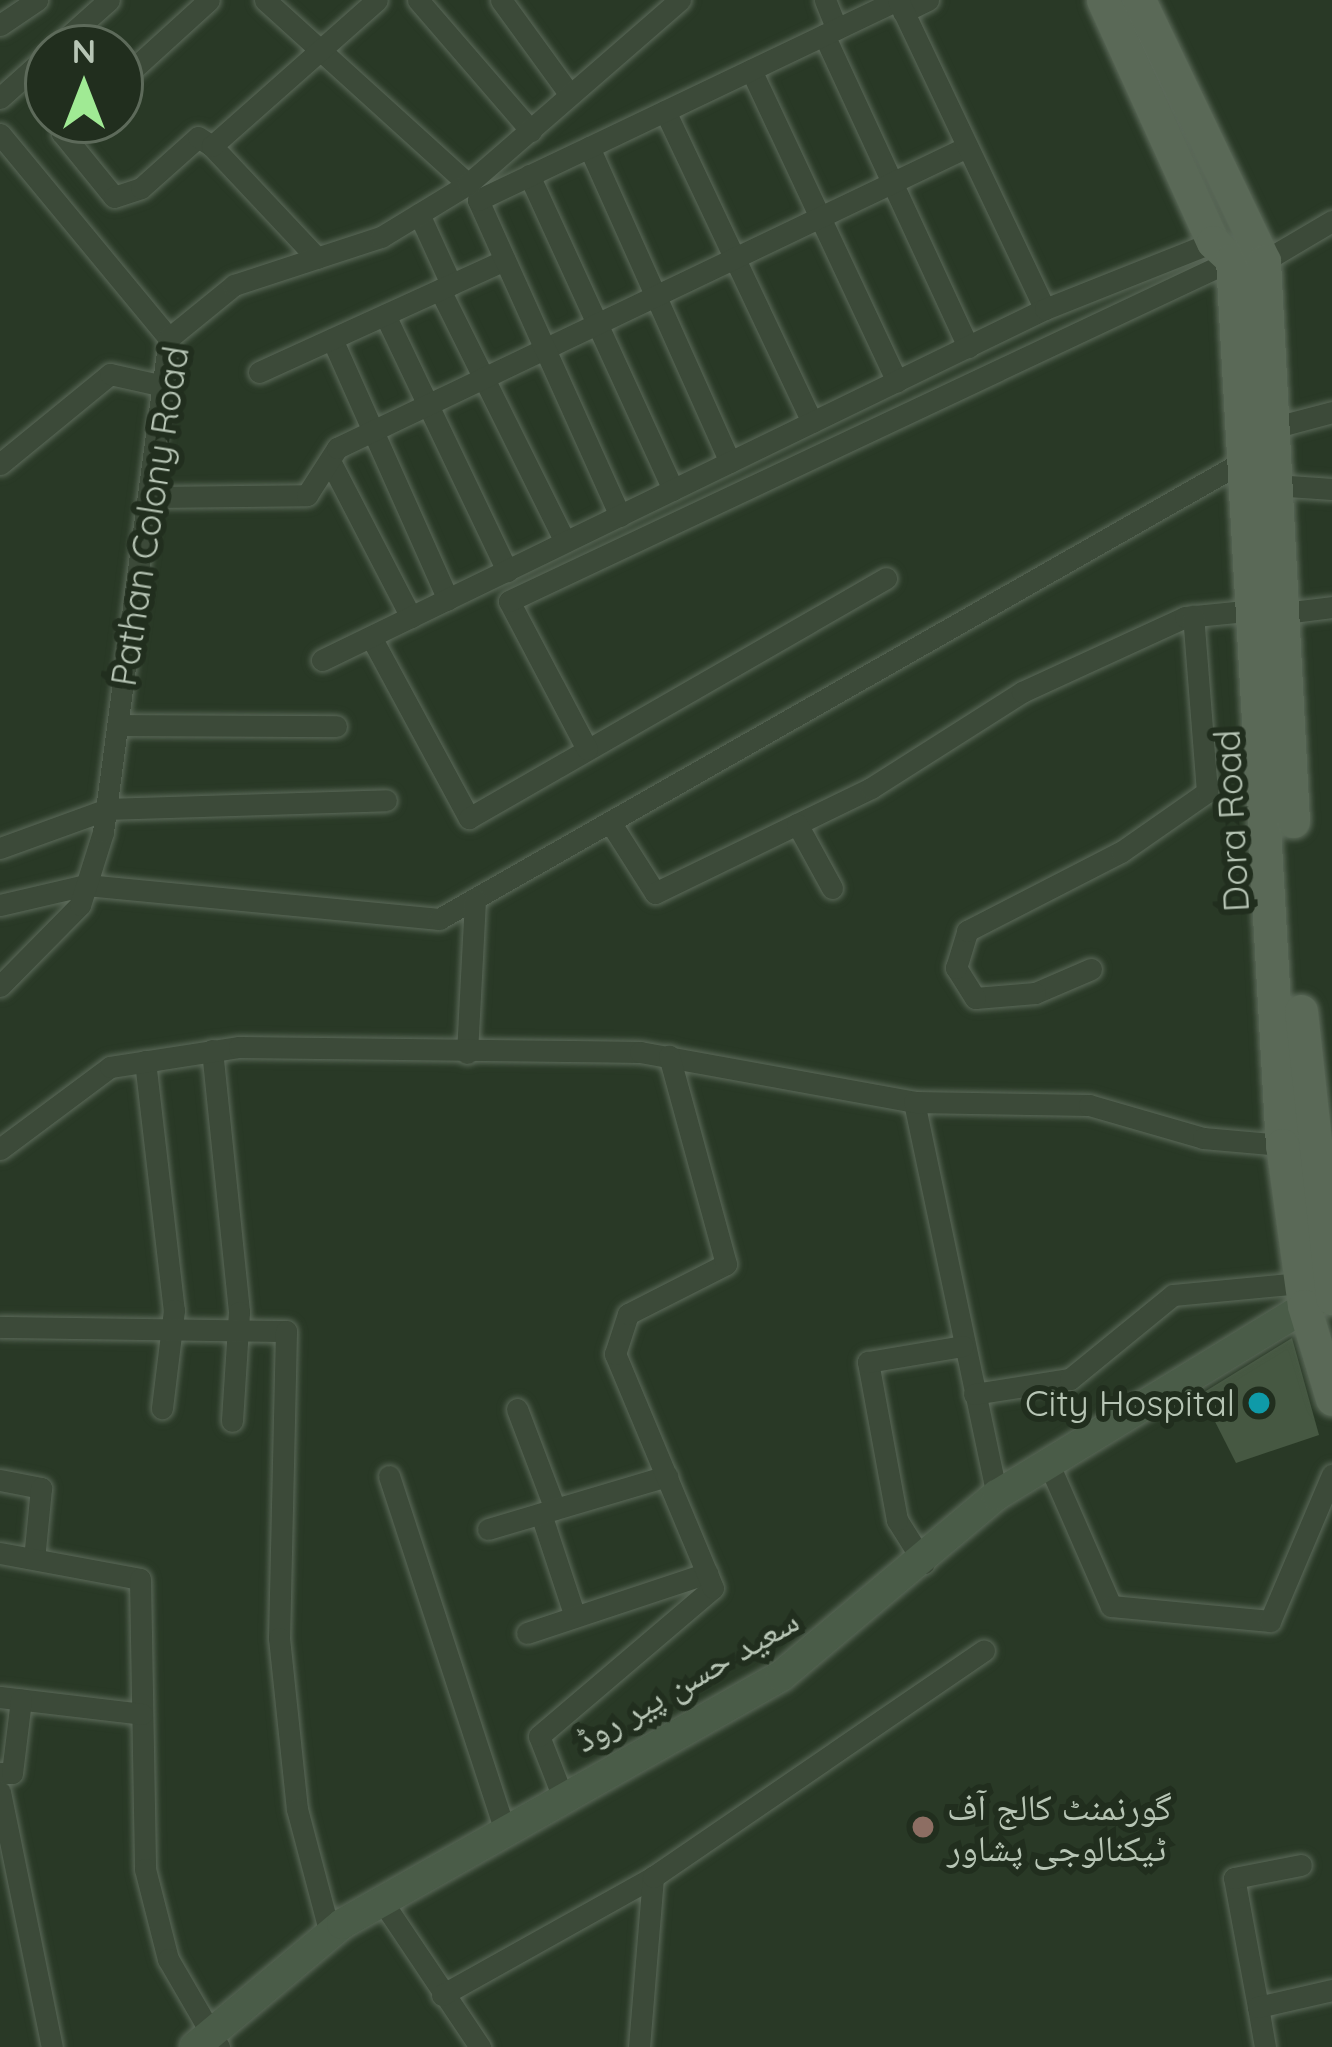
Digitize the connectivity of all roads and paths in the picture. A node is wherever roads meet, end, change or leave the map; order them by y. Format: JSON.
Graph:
{"nodes":[{"id":1,"x":37,"y":0,"type":"edge"},
{"id":2,"x":109,"y":0,"type":"edge"},
{"id":3,"x":209,"y":0,"type":"edge"},
{"id":4,"x":265,"y":0,"type":"edge"},
{"id":5,"x":377,"y":0,"type":"edge"},
{"id":6,"x":418,"y":0,"type":"edge"},
{"id":7,"x":501,"y":0,"type":"edge"},
{"id":8,"x":825,"y":0,"type":"edge"},
{"id":9,"x":928,"y":0,"type":"edge"},
{"id":10,"x":1103,"y":0,"type":"edge"},
{"id":11,"x":1139,"y":0,"type":"edge"},
{"id":12,"x":666,"y":4,"type":"edge"},
{"id":13,"x":903,"y":12,"type":"junction"},
{"id":14,"x":82,"y":24,"type":"edge"},
{"id":15,"x":0,"y":26,"type":"edge"},
{"id":16,"x":830,"y":32,"type":"junction"},
{"id":17,"x":319,"y":56,"type":"junction"},
{"id":18,"x":144,"y":59,"type":"edge"},
{"id":19,"x":751,"y":70,"type":"junction"},
{"id":20,"x":24,"y":76,"type":"edge"},
{"id":21,"x":570,"y":95,"type":"junction"},
{"id":22,"x":0,"y":98,"type":"edge"},
{"id":23,"x":665,"y":111,"type":"junction"},
{"id":24,"x":531,"y":131,"type":"junction"},
{"id":25,"x":3,"y":143,"type":"edge"},
{"id":26,"x":71,"y":144,"type":"edge"},
{"id":27,"x":212,"y":146,"type":"junction"},
{"id":28,"x":589,"y":147,"type":"junction"},
{"id":29,"x":967,"y":147,"type":"junction"},
{"id":30,"x":529,"y":176,"type":"junction"},
{"id":31,"x":893,"y":182,"type":"junction"},
{"id":32,"x":468,"y":184,"type":"junction"},
{"id":33,"x":419,"y":214,"type":"junction"},
{"id":34,"x":821,"y":217,"type":"junction"},
{"id":35,"x":1332,"y":221,"type":"edge"},
{"id":36,"x":1237,"y":254,"type":"junction"},
{"id":37,"x":317,"y":258,"type":"junction"},
{"id":38,"x":734,"y":258,"type":"junction"},
{"id":39,"x":505,"y":260,"type":"junction"},
{"id":40,"x":446,"y":287,"type":"junction"},
{"id":41,"x":656,"y":296,"type":"junction"},
{"id":42,"x":1045,"y":309,"type":"junction"},
{"id":43,"x":385,"y":315,"type":"junction"},
{"id":44,"x":598,"y":323,"type":"junction"},
{"id":45,"x":169,"y":338,"type":"junction"},
{"id":46,"x":332,"y":339,"type":"junction"},
{"id":47,"x":968,"y":346,"type":"junction"},
{"id":48,"x":545,"y":349,"type":"junction"},
{"id":49,"x":259,"y":372,"type":"dead end"},
{"id":50,"x":484,"y":378,"type":"junction"},
{"id":51,"x":897,"y":381,"type":"junction"},
{"id":52,"x":164,"y":386,"type":"junction"},
{"id":53,"x":427,"y":405,"type":"junction"},
{"id":54,"x":1332,"y":412,"type":"edge"},
{"id":55,"x":812,"y":422,"type":"junction"},
{"id":56,"x":1272,"y":428,"type":"junction"},
{"id":57,"x":375,"y":430,"type":"junction"},
{"id":58,"x":1247,"y":460,"type":"junction"},
{"id":59,"x":330,"y":461,"type":"junction"},
{"id":60,"x":730,"y":462,"type":"junction"},
{"id":61,"x":0,"y":464,"type":"edge"},
{"id":62,"x":1274,"y":484,"type":"junction"},
{"id":63,"x":1332,"y":489,"type":"edge"},
{"id":64,"x":674,"y":490,"type":"junction"},
{"id":65,"x":154,"y":497,"type":"junction"},
{"id":66,"x":620,"y":516,"type":"junction"},
{"id":67,"x":565,"y":542,"type":"junction"},
{"id":68,"x":507,"y":571,"type":"junction"},
{"id":69,"x":886,"y":578,"type":"dead end"},
{"id":70,"x":448,"y":599,"type":"junction"},
{"id":71,"x":1332,"y":607,"type":"edge"},
{"id":72,"x":1270,"y":612,"type":"junction"},
{"id":73,"x":1193,"y":616,"type":"junction"},
{"id":74,"x":411,"y":617,"type":"junction"},
{"id":75,"x":371,"y":637,"type":"junction"},
{"id":76,"x":322,"y":661,"type":"dead end"},
{"id":77,"x":120,"y":725,"type":"junction"},
{"id":78,"x":336,"y":726,"type":"dead end"},
{"id":79,"x":586,"y":748,"type":"junction"},
{"id":80,"x":386,"y":800,"type":"dead end"},
{"id":81,"x":106,"y":809,"type":"junction"},
{"id":82,"x":610,"y":822,"type":"junction"},
{"id":83,"x":796,"y":824,"type":"junction"},
{"id":84,"x":0,"y":848,"type":"edge"},
{"id":85,"x":86,"y":885,"type":"junction"},
{"id":86,"x":832,"y":887,"type":"dead end"},
{"id":87,"x":475,"y":898,"type":"junction"},
{"id":88,"x":0,"y":905,"type":"edge"},
{"id":89,"x":1091,"y":969,"type":"dead end"},
{"id":90,"x":0,"y":986,"type":"edge"},
{"id":91,"x":212,"y":1050,"type":"junction"},
{"id":92,"x":467,"y":1053,"type":"junction"},
{"id":93,"x":669,"y":1057,"type":"junction"},
{"id":94,"x":146,"y":1061,"type":"junction"},
{"id":95,"x":914,"y":1102,"type":"junction"},
{"id":96,"x":1282,"y":1144,"type":"junction"},
{"id":97,"x":0,"y":1149,"type":"edge"},
{"id":98,"x":1320,"y":1294,"type":"edge"},
{"id":99,"x":0,"y":1327,"type":"edge"},
{"id":100,"x":172,"y":1327,"type":"junction"},
{"id":101,"x":238,"y":1330,"type":"junction"},
{"id":102,"x":963,"y":1346,"type":"junction"},
{"id":103,"x":974,"y":1394,"type":"junction"},
{"id":104,"x":1332,"y":1399,"type":"edge"},
{"id":105,"x":162,"y":1408,"type":"dead end"},
{"id":106,"x":517,"y":1409,"type":"dead end"},
{"id":107,"x":232,"y":1420,"type":"dead end"},
{"id":108,"x":1048,"y":1462,"type":"junction"},
{"id":109,"x":1332,"y":1475,"type":"edge"},
{"id":110,"x":389,"y":1476,"type":"dead end"},
{"id":111,"x":667,"y":1476,"type":"junction"},
{"id":112,"x":0,"y":1480,"type":"edge"},
{"id":113,"x":997,"y":1495,"type":"junction"},
{"id":114,"x":548,"y":1511,"type":"junction"},
{"id":115,"x":488,"y":1529,"type":"dead end"},
{"id":116,"x":0,"y":1553,"type":"edge"},
{"id":117,"x":34,"y":1559,"type":"junction"},
{"id":118,"x":924,"y":1563,"type":"junction"},
{"id":119,"x":707,"y":1573,"type":"junction"},
{"id":120,"x":575,"y":1617,"type":"junction"},
{"id":121,"x":527,"y":1633,"type":"dead end"},
{"id":122,"x":984,"y":1650,"type":"dead end"},
{"id":123,"x":10,"y":1698,"type":"edge"},
{"id":124,"x":142,"y":1714,"type":"junction"},
{"id":125,"x":0,"y":1773,"type":"edge"},
{"id":126,"x":0,"y":1792,"type":"edge"},
{"id":127,"x":562,"y":1796,"type":"junction"},
{"id":128,"x":504,"y":1828,"type":"junction"},
{"id":129,"x":1301,"y":1864,"type":"dead end"},
{"id":130,"x":653,"y":1876,"type":"junction"},
{"id":131,"x":382,"y":1901,"type":"junction"},
{"id":132,"x":330,"y":1934,"type":"junction"},
{"id":133,"x":1332,"y":1990,"type":"edge"},
{"id":134,"x":442,"y":1995,"type":"junction"},
{"id":135,"x":1258,"y":2007,"type":"junction"},
{"id":136,"x":207,"y":2043,"type":"edge"},
{"id":137,"x":52,"y":2047,"type":"edge"},
{"id":138,"x":480,"y":2047,"type":"edge"},
{"id":139,"x":639,"y":2047,"type":"edge"},
{"id":140,"x":1265,"y":2047,"type":"edge"}],
"edges":[{"from":1,"to":15,"type":"street"},
{"from":2,"to":14,"type":"street"},
{"from":3,"to":18,"type":"street"},
{"from":4,"to":17,"type":"street"},
{"from":5,"to":17,"type":"street"},
{"from":6,"to":24,"type":"street"},
{"from":7,"to":21,"type":"street"},
{"from":8,"to":16,"type":"street"},
{"from":9,"to":13,"type":"street"},
{"from":10,"to":36,"type":"main road"},
{"from":11,"to":36,"type":"main road"},
{"from":12,"to":21,"type":"street","name":"Pathan Colony Road"},
{"from":13,"to":16,"type":"street"},
{"from":13,"to":29,"type":"street"},
{"from":16,"to":19,"type":"street"},
{"from":16,"to":31,"type":"street"},
{"from":17,"to":27,"type":"street"},
{"from":17,"to":32,"type":"street"},
{"from":19,"to":23,"type":"street"},
{"from":19,"to":34,"type":"street"},
{"from":20,"to":22,"type":"street"},
{"from":21,"to":24,"type":"street","name":"Pathan Colony Road"},
{"from":23,"to":28,"type":"street"},
{"from":23,"to":38,"type":"street"},
{"from":24,"to":32,"type":"street","name":"Pathan Colony Road"},
{"from":25,"to":45,"type":"street"},
{"from":26,"to":27,"type":"street"},
{"from":27,"to":37,"type":"street"},
{"from":28,"to":30,"type":"street"},
{"from":28,"to":41,"type":"street"},
{"from":29,"to":31,"type":"street"},
{"from":29,"to":42,"type":"street"},
{"from":30,"to":39,"type":"street"},
{"from":30,"to":44,"type":"street"},
{"from":31,"to":34,"type":"street"},
{"from":31,"to":47,"type":"street"},
{"from":32,"to":33,"type":"street","name":"Pathan Colony Road"},
{"from":33,"to":37,"type":"street","name":"Pathan Colony Road"},
{"from":33,"to":40,"type":"street"},
{"from":34,"to":38,"type":"street"},
{"from":34,"to":51,"type":"street"},
{"from":35,"to":36,"type":"street"},
{"from":36,"to":42,"type":"street"},
{"from":36,"to":56,"type":"main road"},
{"from":36,"to":58,"type":"main road","name":"Dora Road"},
{"from":36,"to":79,"type":"street"},
{"from":37,"to":45,"type":"street","name":"Pathan Colony Road"},
{"from":38,"to":41,"type":"street"},
{"from":38,"to":55,"type":"street"},
{"from":39,"to":40,"type":"street"},
{"from":39,"to":48,"type":"street"},
{"from":40,"to":43,"type":"street"},
{"from":40,"to":50,"type":"street"},
{"from":41,"to":44,"type":"street"},
{"from":41,"to":60,"type":"street"},
{"from":42,"to":47,"type":"street"},
{"from":43,"to":46,"type":"street"},
{"from":43,"to":53,"type":"street"},
{"from":44,"to":48,"type":"street"},
{"from":44,"to":64,"type":"street"},
{"from":45,"to":52,"type":"street","name":"Pathan Colony Road"},
{"from":46,"to":49,"type":"street"},
{"from":46,"to":57,"type":"street"},
{"from":47,"to":51,"type":"street"},
{"from":48,"to":50,"type":"street"},
{"from":48,"to":66,"type":"street"},
{"from":50,"to":53,"type":"street"},
{"from":50,"to":67,"type":"street"},
{"from":51,"to":55,"type":"street"},
{"from":52,"to":61,"type":"street"},
{"from":52,"to":65,"type":"street","name":"Pathan Colony Road"},
{"from":53,"to":57,"type":"street"},
{"from":53,"to":68,"type":"street"},
{"from":54,"to":56,"type":"street"},
{"from":55,"to":60,"type":"street"},
{"from":56,"to":62,"type":"main road"},
{"from":57,"to":59,"type":"street"},
{"from":57,"to":70,"type":"street"},
{"from":58,"to":72,"type":"main road","name":"Dora Road"},
{"from":58,"to":82,"type":"street"},
{"from":59,"to":65,"type":"street"},
{"from":59,"to":74,"type":"street"},
{"from":60,"to":64,"type":"street"},
{"from":62,"to":63,"type":"street"},
{"from":62,"to":72,"type":"main road"},
{"from":64,"to":66,"type":"street"},
{"from":65,"to":77,"type":"street","name":"Pathan Colony Road"},
{"from":66,"to":67,"type":"street"},
{"from":67,"to":68,"type":"street"},
{"from":68,"to":70,"type":"street"},
{"from":69,"to":79,"type":"street"},
{"from":70,"to":74,"type":"street"},
{"from":71,"to":72,"type":"street"},
{"from":72,"to":73,"type":"street"},
{"from":72,"to":96,"type":"main road","name":"Dora Road"},
{"from":72,"to":98,"type":"main road"},
{"from":73,"to":83,"type":"street"},
{"from":73,"to":89,"type":"street"},
{"from":74,"to":75,"type":"street"},
{"from":75,"to":76,"type":"street"},
{"from":75,"to":79,"type":"street"},
{"from":77,"to":78,"type":"street"},
{"from":77,"to":81,"type":"street","name":"Pathan Colony Road"},
{"from":80,"to":81,"type":"street"},
{"from":81,"to":84,"type":"street"},
{"from":81,"to":85,"type":"street","name":"Pathan Colony Road"},
{"from":82,"to":83,"type":"street"},
{"from":82,"to":87,"type":"street"},
{"from":83,"to":86,"type":"street"},
{"from":85,"to":87,"type":"street"},
{"from":85,"to":88,"type":"street"},
{"from":85,"to":90,"type":"street","name":"Pathan Colony Road"},
{"from":87,"to":92,"type":"street"},
{"from":91,"to":92,"type":"street"},
{"from":91,"to":94,"type":"street"},
{"from":91,"to":101,"type":"street"},
{"from":92,"to":93,"type":"street"},
{"from":93,"to":95,"type":"street"},
{"from":93,"to":111,"type":"street"},
{"from":94,"to":97,"type":"street"},
{"from":94,"to":100,"type":"street"},
{"from":95,"to":96,"type":"street"},
{"from":95,"to":102,"type":"street"},
{"from":96,"to":98,"type":"main road","name":"Dora Road"},
{"from":98,"to":103,"type":"street"},
{"from":98,"to":104,"type":"main road","name":"Dora Road"},
{"from":98,"to":108,"type":"street","name":"سعید حسن پیر روڈ"},
{"from":99,"to":100,"type":"street"},
{"from":100,"to":101,"type":"street"},
{"from":100,"to":105,"type":"street"},
{"from":101,"to":107,"type":"street"},
{"from":101,"to":132,"type":"street"},
{"from":102,"to":103,"type":"street"},
{"from":102,"to":118,"type":"street"},
{"from":103,"to":113,"type":"street"},
{"from":106,"to":114,"type":"street"},
{"from":108,"to":109,"type":"street"},
{"from":108,"to":113,"type":"street","name":"سعید حسن پیر روڈ"},
{"from":110,"to":128,"type":"street"},
{"from":111,"to":114,"type":"street"},
{"from":111,"to":119,"type":"street"},
{"from":112,"to":117,"type":"street"},
{"from":113,"to":118,"type":"street","name":"سعید حسن پیر روڈ"},
{"from":114,"to":115,"type":"street"},
{"from":114,"to":120,"type":"street"},
{"from":116,"to":117,"type":"street"},
{"from":117,"to":124,"type":"street"},
{"from":118,"to":127,"type":"street","name":"سعید حسن پیر روڈ"},
{"from":119,"to":120,"type":"street"},
{"from":119,"to":127,"type":"street"},
{"from":120,"to":121,"type":"street"},
{"from":122,"to":130,"type":"street"},
{"from":123,"to":124,"type":"street"},
{"from":123,"to":125,"type":"street"},
{"from":124,"to":136,"type":"street"},
{"from":126,"to":137,"type":"street"},
{"from":127,"to":128,"type":"street","name":"سعید حسن پیر روڈ"},
{"from":128,"to":131,"type":"street","name":"سعید حسن پیر روڈ"},
{"from":129,"to":135,"type":"street"},
{"from":130,"to":134,"type":"street"},
{"from":130,"to":139,"type":"street"},
{"from":131,"to":132,"type":"street","name":"سعید حسن پیر روڈ"},
{"from":131,"to":134,"type":"street"},
{"from":132,"to":136,"type":"street","name":"سعید حسن پیر روڈ"},
{"from":133,"to":135,"type":"street"},
{"from":134,"to":138,"type":"street"},
{"from":135,"to":140,"type":"street"}]}
